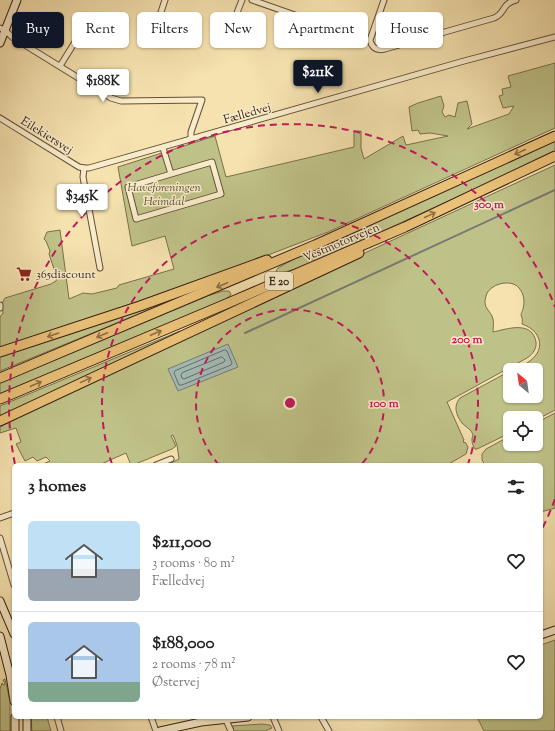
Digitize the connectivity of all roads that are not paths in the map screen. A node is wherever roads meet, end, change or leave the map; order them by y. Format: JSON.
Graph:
{"nodes":[{"id":1,"x":16,"y":0,"type":"edge"},
{"id":2,"x":166,"y":0,"type":"edge"},
{"id":3,"x":242,"y":0,"type":"edge"},
{"id":4,"x":252,"y":0,"type":"edge"},
{"id":5,"x":384,"y":0,"type":"edge"},
{"id":6,"x":516,"y":0,"type":"edge"},
{"id":7,"x":162,"y":12,"type":"edge"},
{"id":8,"x":237,"y":12,"type":"edge"},
{"id":9,"x":286,"y":12,"type":"edge"},
{"id":10,"x":2,"y":29,"type":"edge"},
{"id":11,"x":555,"y":37,"type":"edge"},
{"id":12,"x":0,"y":43,"type":"edge"},
{"id":13,"x":72,"y":47,"type":"edge"},
{"id":14,"x":60,"y":66,"type":"junction"},
{"id":15,"x":0,"y":118,"type":"edge"},
{"id":16,"x":555,"y":136,"type":"edge"},
{"id":17,"x":191,"y":139,"type":"junction"},
{"id":18,"x":163,"y":148,"type":"junction"},
{"id":19,"x":555,"y":156,"type":"edge"},
{"id":20,"x":84,"y":168,"type":"junction"},
{"id":21,"x":171,"y":174,"type":"junction"},
{"id":22,"x":405,"y":227,"type":"junction"},
{"id":23,"x":315,"y":245,"type":"junction"},
{"id":24,"x":100,"y":268,"type":"dead end"},
{"id":25,"x":0,"y":352,"type":"edge"},
{"id":26,"x":0,"y":378,"type":"edge"},
{"id":27,"x":0,"y":398,"type":"edge"},
{"id":28,"x":0,"y":421,"type":"edge"},
{"id":29,"x":171,"y":459,"type":"dead end"},
{"id":30,"x":161,"y":463,"type":"edge"},
{"id":31,"x":12,"y":514,"type":"edge"},
{"id":32,"x":0,"y":518,"type":"edge"},
{"id":33,"x":0,"y":538,"type":"edge"},
{"id":34,"x":12,"y":578,"type":"edge"},
{"id":35,"x":0,"y":601,"type":"edge"},
{"id":36,"x":12,"y":629,"type":"edge"},
{"id":37,"x":555,"y":630,"type":"edge"},
{"id":38,"x":543,"y":634,"type":"edge"},
{"id":39,"x":0,"y":636,"type":"edge"},
{"id":40,"x":12,"y":688,"type":"edge"},
{"id":41,"x":15,"y":719,"type":"edge"},
{"id":42,"x":27,"y":719,"type":"edge"},
{"id":43,"x":58,"y":719,"type":"edge"},
{"id":44,"x":152,"y":719,"type":"edge"},
{"id":45,"x":219,"y":719,"type":"edge"},
{"id":46,"x":225,"y":719,"type":"edge"},
{"id":47,"x":274,"y":719,"type":"edge"},
{"id":48,"x":322,"y":719,"type":"edge"},
{"id":49,"x":15,"y":731,"type":"edge"},
{"id":50,"x":27,"y":731,"type":"edge"},
{"id":51,"x":61,"y":731,"type":"edge"},
{"id":52,"x":156,"y":731,"type":"edge"},
{"id":53,"x":160,"y":731,"type":"edge"},
{"id":54,"x":231,"y":731,"type":"edge"},
{"id":55,"x":280,"y":731,"type":"edge"},
{"id":56,"x":329,"y":731,"type":"edge"}],
"edges":[{"from":1,"to":10,"type":"street"},
{"from":2,"to":7,"type":"street"},
{"from":3,"to":8,"type":"street"},
{"from":4,"to":9,"type":"street"},
{"from":5,"to":6,"type":"street"},
{"from":10,"to":12,"type":"street"},
{"from":10,"to":14,"type":"street"},
{"from":11,"to":17,"type":"street","name":"Fælledvej"},
{"from":13,"to":14,"type":"street"},
{"from":14,"to":17,"type":"street"},
{"from":15,"to":20,"type":"street","name":"Eilekiersvej"},
{"from":16,"to":23,"type":"highway","name":"Vestmotorvejen","number":"E 20","one_way":true},
{"from":17,"to":18,"type":"street","name":"Fælledvej"},
{"from":18,"to":20,"type":"street","name":"Fælledvej"},
{"from":18,"to":21,"type":"street"},
{"from":22,"to":19,"type":"highway","name":"Vestmotorvejen","number":"E 20","one_way":true},
{"from":20,"to":24,"type":"street"},
{"from":21,"to":21,"type":"street"},
{"from":27,"to":22,"type":"highway","name":"Vestmotorvejen","number":"E 20","one_way":true},
{"from":28,"to":22,"type":"highway","one_way":true},
{"from":23,"to":25,"type":"highway","one_way":true},
{"from":23,"to":26,"type":"highway","name":"Vestmotorvejen","number":"E 20","one_way":true},
{"from":29,"to":30,"type":"street"},
{"from":31,"to":32,"type":"street"},
{"from":33,"to":34,"type":"street"},
{"from":35,"to":36,"type":"street"},
{"from":37,"to":38,"type":"street"},
{"from":39,"to":40,"type":"street"},
{"from":41,"to":49,"type":"street"},
{"from":42,"to":50,"type":"street"},
{"from":43,"to":51,"type":"street"},
{"from":44,"to":52,"type":"street"},
{"from":45,"to":53,"type":"street"},
{"from":46,"to":54,"type":"street"},
{"from":47,"to":55,"type":"street"},
{"from":48,"to":56,"type":"street"}]}
